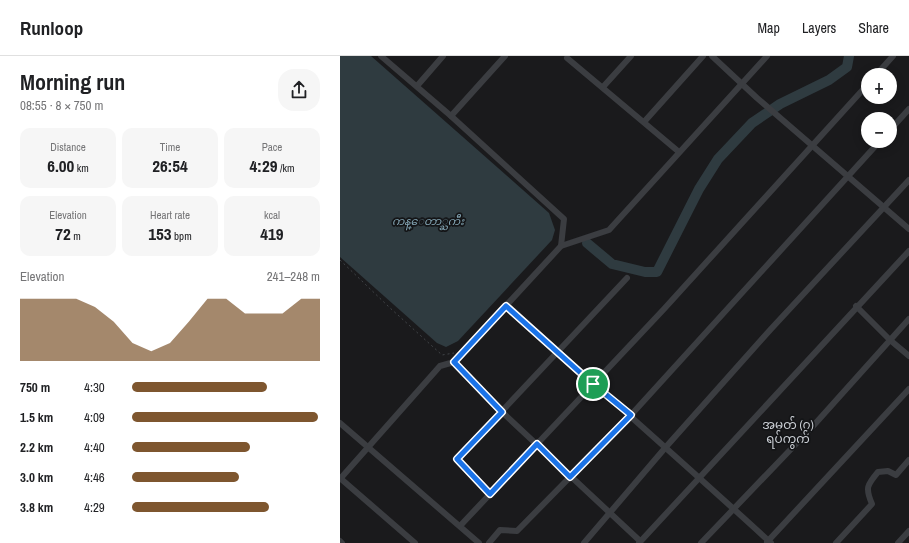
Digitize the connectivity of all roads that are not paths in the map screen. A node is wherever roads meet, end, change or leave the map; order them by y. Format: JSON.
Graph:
{"nodes":[{"id":1,"x":382,"y":56,"type":"edge"},
{"id":2,"x":443,"y":56,"type":"edge"},
{"id":3,"x":505,"y":56,"type":"edge"},
{"id":4,"x":631,"y":56,"type":"edge"},
{"id":5,"x":703,"y":56,"type":"edge"},
{"id":6,"x":712,"y":56,"type":"edge"},
{"id":7,"x":767,"y":56,"type":"edge"},
{"id":8,"x":893,"y":56,"type":"edge"},
{"id":9,"x":567,"y":57,"type":"edge"},
{"id":10,"x":882,"y":68,"type":"edge"},
{"id":11,"x":742,"y":83,"type":"junction"},
{"id":12,"x":417,"y":86,"type":"junction"},
{"id":13,"x":603,"y":87,"type":"junction"},
{"id":14,"x":861,"y":92,"type":"edge"},
{"id":15,"x":909,"y":109,"type":"edge"},
{"id":16,"x":451,"y":116,"type":"junction"},
{"id":17,"x":644,"y":122,"type":"junction"},
{"id":18,"x":897,"y":122,"type":"edge"},
{"id":19,"x":812,"y":145,"type":"junction"},
{"id":20,"x":874,"y":148,"type":"edge"},
{"id":21,"x":679,"y":152,"type":"junction"},
{"id":22,"x":848,"y":176,"type":"junction"},
{"id":23,"x":909,"y":180,"type":"edge"},
{"id":24,"x":884,"y":207,"type":"junction"},
{"id":25,"x":909,"y":229,"type":"edge"},
{"id":26,"x":561,"y":246,"type":"junction"},
{"id":27,"x":909,"y":251,"type":"edge"},
{"id":28,"x":627,"y":278,"type":"dead end"},
{"id":29,"x":506,"y":306,"type":"junction"},
{"id":30,"x":856,"y":306,"type":"junction"},
{"id":31,"x":909,"y":319,"type":"edge"},
{"id":32,"x":890,"y":340,"type":"junction"},
{"id":33,"x":558,"y":352,"type":"junction"},
{"id":34,"x":909,"y":356,"type":"edge"},
{"id":35,"x":454,"y":362,"type":"junction"},
{"id":36,"x":593,"y":384,"type":"junction"},
{"id":37,"x":909,"y":389,"type":"edge"},
{"id":38,"x":502,"y":412,"type":"junction"},
{"id":39,"x":631,"y":415,"type":"junction"},
{"id":40,"x":340,"y":423,"type":"edge"},
{"id":41,"x":537,"y":444,"type":"junction"},
{"id":42,"x":368,"y":447,"type":"junction"},
{"id":43,"x":665,"y":448,"type":"junction"},
{"id":44,"x":909,"y":460,"type":"edge"},
{"id":45,"x":570,"y":477,"type":"junction"},
{"id":46,"x":699,"y":477,"type":"junction"},
{"id":47,"x":340,"y":478,"type":"edge"},
{"id":48,"x":490,"y":494,"type":"junction"},
{"id":49,"x":734,"y":509,"type":"junction"},
{"id":50,"x":610,"y":513,"type":"junction"},
{"id":51,"x":460,"y":526,"type":"junction"},
{"id":52,"x":909,"y":531,"type":"edge"},
{"id":53,"x":639,"y":542,"type":"edge"},
{"id":54,"x":768,"y":542,"type":"edge"},
{"id":55,"x":415,"y":543,"type":"edge"},
{"id":56,"x":479,"y":543,"type":"edge"},
{"id":57,"x":489,"y":543,"type":"edge"},
{"id":58,"x":584,"y":543,"type":"edge"},
{"id":59,"x":701,"y":543,"type":"edge"},
{"id":60,"x":836,"y":543,"type":"edge"},
{"id":61,"x":898,"y":543,"type":"edge"}],
"edges":[{"from":1,"to":12,"type":"street"},
{"from":2,"to":12,"type":"street"},
{"from":3,"to":16,"type":"street"},
{"from":4,"to":13,"type":"street"},
{"from":5,"to":17,"type":"street"},
{"from":6,"to":11,"type":"street"},
{"from":7,"to":11,"type":"street"},
{"from":8,"to":10,"type":"street"},
{"from":9,"to":13,"type":"street"},
{"from":11,"to":19,"type":"street"},
{"from":11,"to":21,"type":"street"},
{"from":12,"to":16,"type":"street"},
{"from":13,"to":17,"type":"street"},
{"from":14,"to":19,"type":"street"},
{"from":15,"to":18,"type":"street"},
{"from":16,"to":26,"type":"street"},
{"from":17,"to":21,"type":"street"},
{"from":19,"to":22,"type":"street"},
{"from":19,"to":36,"type":"street"},
{"from":20,"to":22,"type":"street"},
{"from":21,"to":26,"type":"street"},
{"from":22,"to":24,"type":"street"},
{"from":22,"to":39,"type":"street"},
{"from":23,"to":24,"type":"street"},
{"from":24,"to":25,"type":"street"},
{"from":24,"to":43,"type":"street"},
{"from":26,"to":29,"type":"street"},
{"from":27,"to":30,"type":"street"},
{"from":28,"to":33,"type":"street"},
{"from":29,"to":33,"type":"street"},
{"from":29,"to":35,"type":"street"},
{"from":30,"to":32,"type":"street"},
{"from":30,"to":46,"type":"street"},
{"from":31,"to":32,"type":"street"},
{"from":32,"to":34,"type":"street"},
{"from":32,"to":49,"type":"street"},
{"from":33,"to":36,"type":"street"},
{"from":33,"to":38,"type":"street"},
{"from":35,"to":38,"type":"street"},
{"from":35,"to":42,"type":"street"},
{"from":36,"to":39,"type":"street"},
{"from":36,"to":41,"type":"street"},
{"from":37,"to":54,"type":"street"},
{"from":38,"to":41,"type":"street"},
{"from":38,"to":48,"type":"street"},
{"from":39,"to":43,"type":"street"},
{"from":39,"to":45,"type":"street"},
{"from":40,"to":42,"type":"street"},
{"from":41,"to":45,"type":"street"},
{"from":41,"to":48,"type":"street"},
{"from":42,"to":47,"type":"street"},
{"from":42,"to":51,"type":"street"},
{"from":43,"to":46,"type":"street"},
{"from":43,"to":50,"type":"street"},
{"from":44,"to":60,"type":"street"},
{"from":45,"to":50,"type":"street"},
{"from":45,"to":57,"type":"street"},
{"from":46,"to":49,"type":"street"},
{"from":46,"to":53,"type":"street"},
{"from":47,"to":55,"type":"street"},
{"from":48,"to":51,"type":"street"},
{"from":49,"to":54,"type":"street"},
{"from":49,"to":59,"type":"street"},
{"from":50,"to":53,"type":"street"},
{"from":50,"to":58,"type":"street"},
{"from":51,"to":56,"type":"street"},
{"from":52,"to":61,"type":"street"}]}
